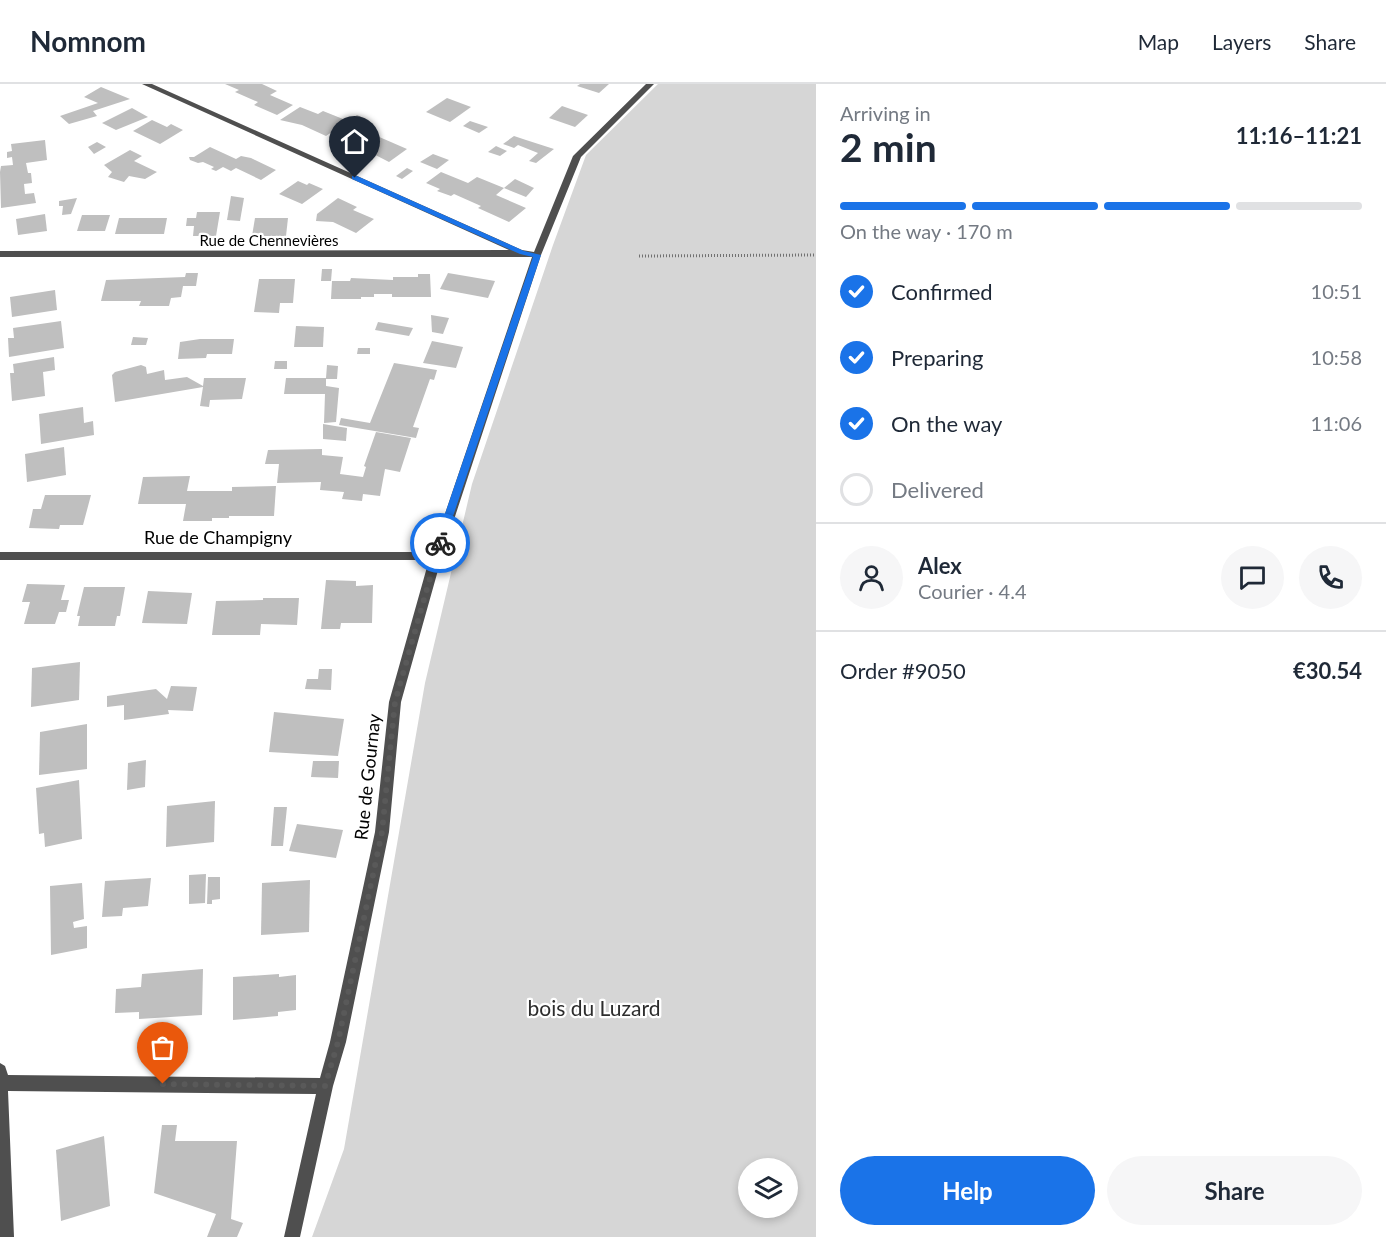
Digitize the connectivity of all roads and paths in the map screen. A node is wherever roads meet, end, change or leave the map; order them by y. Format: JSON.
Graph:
{"nodes":[{"id":1,"x":146,"y":84,"type":"edge"},
{"id":2,"x":650,"y":84,"type":"edge"},
{"id":3,"x":522,"y":253,"type":"junction"},
{"id":4,"x":0,"y":254,"type":"edge"},
{"id":5,"x":537,"y":255,"type":"junction"},
{"id":6,"x":816,"y":255,"type":"edge"},
{"id":7,"x":639,"y":256,"type":"dead end"},
{"id":8,"x":0,"y":556,"type":"edge"},
{"id":9,"x":436,"y":556,"type":"junction"},
{"id":10,"x":0,"y":1071,"type":"edge"},
{"id":11,"x":0,"y":1083,"type":"edge"},
{"id":12,"x":325,"y":1086,"type":"junction"},
{"id":13,"x":6,"y":1237,"type":"edge"},
{"id":14,"x":292,"y":1237,"type":"edge"}],
"edges":[{"from":1,"to":3,"type":"street"},
{"from":2,"to":5,"type":"street","name":"Rue de Gournay"},
{"from":3,"to":4,"type":"street","name":"Rue de Chennevières"},
{"from":3,"to":5,"type":"street","name":"Rue de Chennevières"},
{"from":5,"to":9,"type":"street","name":"Rue de Gournay"},
{"from":6,"to":7,"type":"path"},
{"from":8,"to":9,"type":"street","name":"Rue de Champigny"},
{"from":9,"to":12,"type":"street","name":"Rue de Gournay"},
{"from":10,"to":11,"type":"street"},
{"from":11,"to":12,"type":"street"},
{"from":11,"to":13,"type":"street"},
{"from":12,"to":14,"type":"street","name":"Rue de Gournay"}]}
